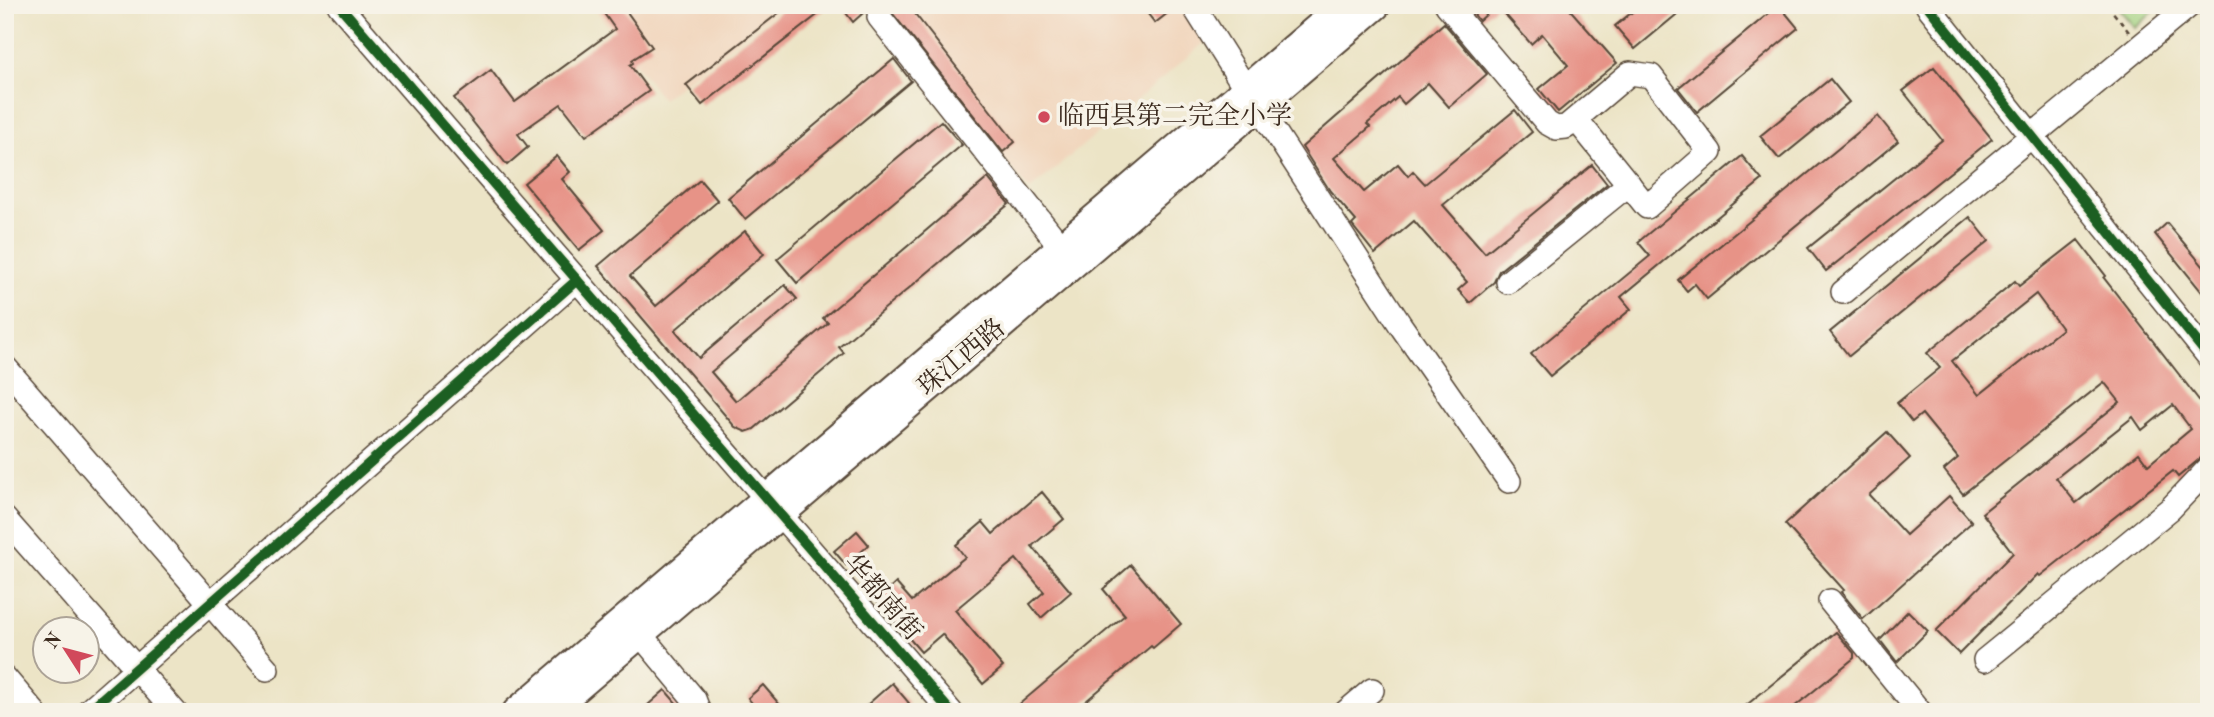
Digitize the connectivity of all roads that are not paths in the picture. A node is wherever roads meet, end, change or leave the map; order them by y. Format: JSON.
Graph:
{"nodes":[{"id":1,"x":339,"y":5,"type":"edge"},
{"id":2,"x":1193,"y":5,"type":"edge"},
{"id":3,"x":1345,"y":5,"type":"edge"},
{"id":4,"x":1376,"y":5,"type":"edge"},
{"id":5,"x":1447,"y":5,"type":"edge"},
{"id":6,"x":1927,"y":5,"type":"edge"},
{"id":7,"x":2190,"y":5,"type":"edge"},
{"id":8,"x":879,"y":17,"type":"dead end"},
{"id":9,"x":1252,"y":97,"type":"junction"},
{"id":10,"x":1576,"y":119,"type":"junction"},
{"id":11,"x":2032,"y":137,"type":"junction"},
{"id":12,"x":1629,"y":184,"type":"junction"},
{"id":13,"x":1061,"y":247,"type":"junction"},
{"id":14,"x":577,"y":280,"type":"junction"},
{"id":15,"x":1508,"y":282,"type":"dead end"},
{"id":16,"x":1843,"y":292,"type":"dead end"},
{"id":17,"x":2209,"y":357,"type":"edge"},
{"id":18,"x":5,"y":367,"type":"edge"},
{"id":19,"x":2209,"y":468,"type":"edge"},
{"id":20,"x":1510,"y":481,"type":"dead end"},
{"id":21,"x":773,"y":507,"type":"junction"},
{"id":22,"x":5,"y":519,"type":"edge"},
{"id":23,"x":1830,"y":601,"type":"dead end"},
{"id":24,"x":210,"y":603,"type":"junction"},
{"id":25,"x":640,"y":634,"type":"junction"},
{"id":26,"x":1985,"y":660,"type":"dead end"},
{"id":27,"x":137,"y":668,"type":"junction"},
{"id":28,"x":267,"y":669,"type":"dead end"},
{"id":29,"x":5,"y":678,"type":"edge"},
{"id":30,"x":1372,"y":690,"type":"dead end"},
{"id":31,"x":34,"y":712,"type":"edge"},
{"id":32,"x":87,"y":712,"type":"edge"},
{"id":33,"x":175,"y":712,"type":"edge"},
{"id":34,"x":517,"y":712,"type":"edge"},
{"id":35,"x":548,"y":712,"type":"edge"},
{"id":36,"x":699,"y":712,"type":"edge"},
{"id":37,"x":951,"y":712,"type":"edge"},
{"id":38,"x":1346,"y":712,"type":"edge"},
{"id":39,"x":1920,"y":712,"type":"edge"}],
"edges":[{"from":1,"to":14,"type":"street","name":"华都南街"},
{"from":2,"to":9,"type":"street"},
{"from":3,"to":9,"type":"main road","name":"珠江西路"},
{"from":4,"to":9,"type":"main road","name":"珠江西路"},
{"from":5,"to":10,"type":"street"},
{"from":6,"to":11,"type":"street"},
{"from":7,"to":11,"type":"street"},
{"from":8,"to":13,"type":"street"},
{"from":9,"to":13,"type":"main road","name":"珠江西路"},
{"from":9,"to":20,"type":"street"},
{"from":9,"to":21,"type":"main road","name":"珠江西路"},
{"from":10,"to":12,"type":"street"},
{"from":10,"to":12,"type":"street"},
{"from":11,"to":16,"type":"street"},
{"from":11,"to":17,"type":"street"},
{"from":12,"to":15,"type":"street"},
{"from":13,"to":21,"type":"main road","name":"珠江西路"},
{"from":14,"to":21,"type":"street","name":"华都南街"},
{"from":14,"to":24,"type":"street"},
{"from":18,"to":24,"type":"street"},
{"from":19,"to":26,"type":"street"},
{"from":21,"to":25,"type":"main road","name":"珠江西路"},
{"from":21,"to":34,"type":"main road","name":"珠江西路"},
{"from":21,"to":37,"type":"street","name":"华都南街"},
{"from":22,"to":27,"type":"street"},
{"from":23,"to":39,"type":"street"},
{"from":24,"to":27,"type":"street"},
{"from":24,"to":28,"type":"street"},
{"from":25,"to":35,"type":"main road","name":"珠江西路"},
{"from":25,"to":36,"type":"street"},
{"from":27,"to":32,"type":"street"},
{"from":27,"to":33,"type":"street"},
{"from":29,"to":31,"type":"street"},
{"from":30,"to":38,"type":"street"}]}
